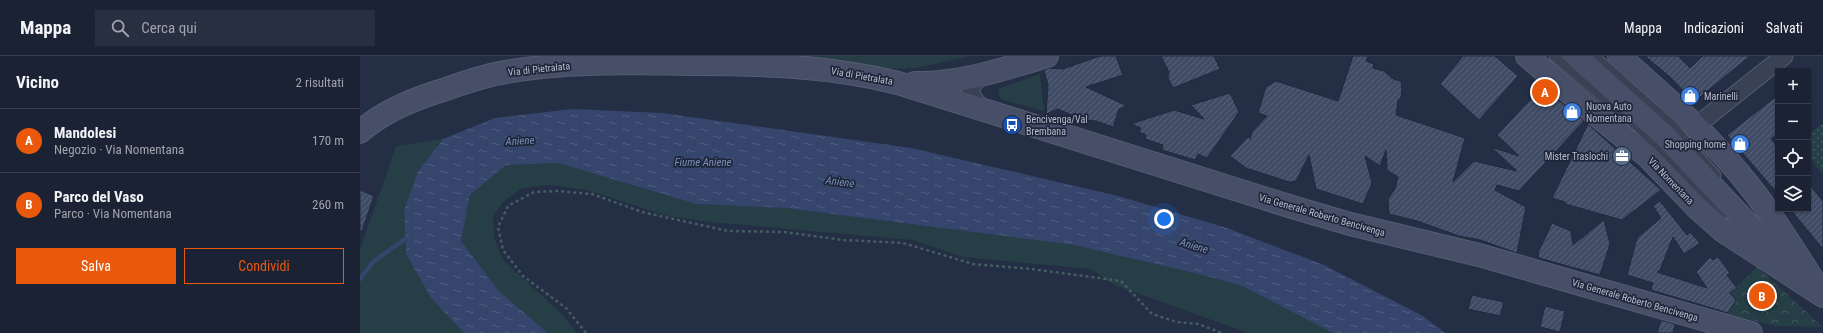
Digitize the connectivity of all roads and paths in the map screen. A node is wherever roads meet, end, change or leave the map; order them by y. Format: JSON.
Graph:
{"nodes":[{"id":1,"x":1047,"y":56,"type":"edge"},
{"id":2,"x":1527,"y":56,"type":"edge"},
{"id":3,"x":1554,"y":56,"type":"edge"},
{"id":4,"x":1576,"y":56,"type":"edge"},
{"id":5,"x":1595,"y":56,"type":"edge"},
{"id":6,"x":1784,"y":56,"type":"edge"},
{"id":7,"x":1621,"y":57,"type":"edge"},
{"id":8,"x":986,"y":73,"type":"junction"},
{"id":9,"x":898,"y":83,"type":"junction"},
{"id":10,"x":983,"y":110,"type":"junction"},
{"id":11,"x":369,"y":117,"type":"edge"},
{"id":12,"x":1696,"y":126,"type":"junction"},
{"id":13,"x":360,"y":132,"type":"edge"},
{"id":14,"x":1743,"y":221,"type":"junction"},
{"id":15,"x":1823,"y":295,"type":"edge"},
{"id":16,"x":586,"y":333,"type":"edge"},
{"id":17,"x":1222,"y":333,"type":"edge"},
{"id":18,"x":1750,"y":333,"type":"edge"}],
"edges":[{"from":1,"to":8,"type":"street"},
{"from":2,"to":15,"type":"street","name":"Via Nomentana"},
{"from":3,"to":14,"type":"lane","name":"Via Nomentana"},
{"from":4,"to":14,"type":"street","name":"Via Nomentana"},
{"from":5,"to":15,"type":"lane"},
{"from":6,"to":12,"type":"street"},
{"from":7,"to":12,"type":"street"},
{"from":8,"to":9,"type":"street"},
{"from":8,"to":10,"type":"street"},
{"from":9,"to":10,"type":"street","name":"Via Generale Roberto Bencivenga"},
{"from":9,"to":11,"type":"street","name":"Via di Pietralata"},
{"from":10,"to":18,"type":"street","name":"Via Generale Roberto Bencivenga"},
{"from":11,"to":13,"type":"street","name":"Via di Pietralata"},
{"from":12,"to":15,"type":"street"},
{"from":14,"to":15,"type":"street","name":"Via Nomentana"},
{"from":16,"to":17,"type":"path"}]}
